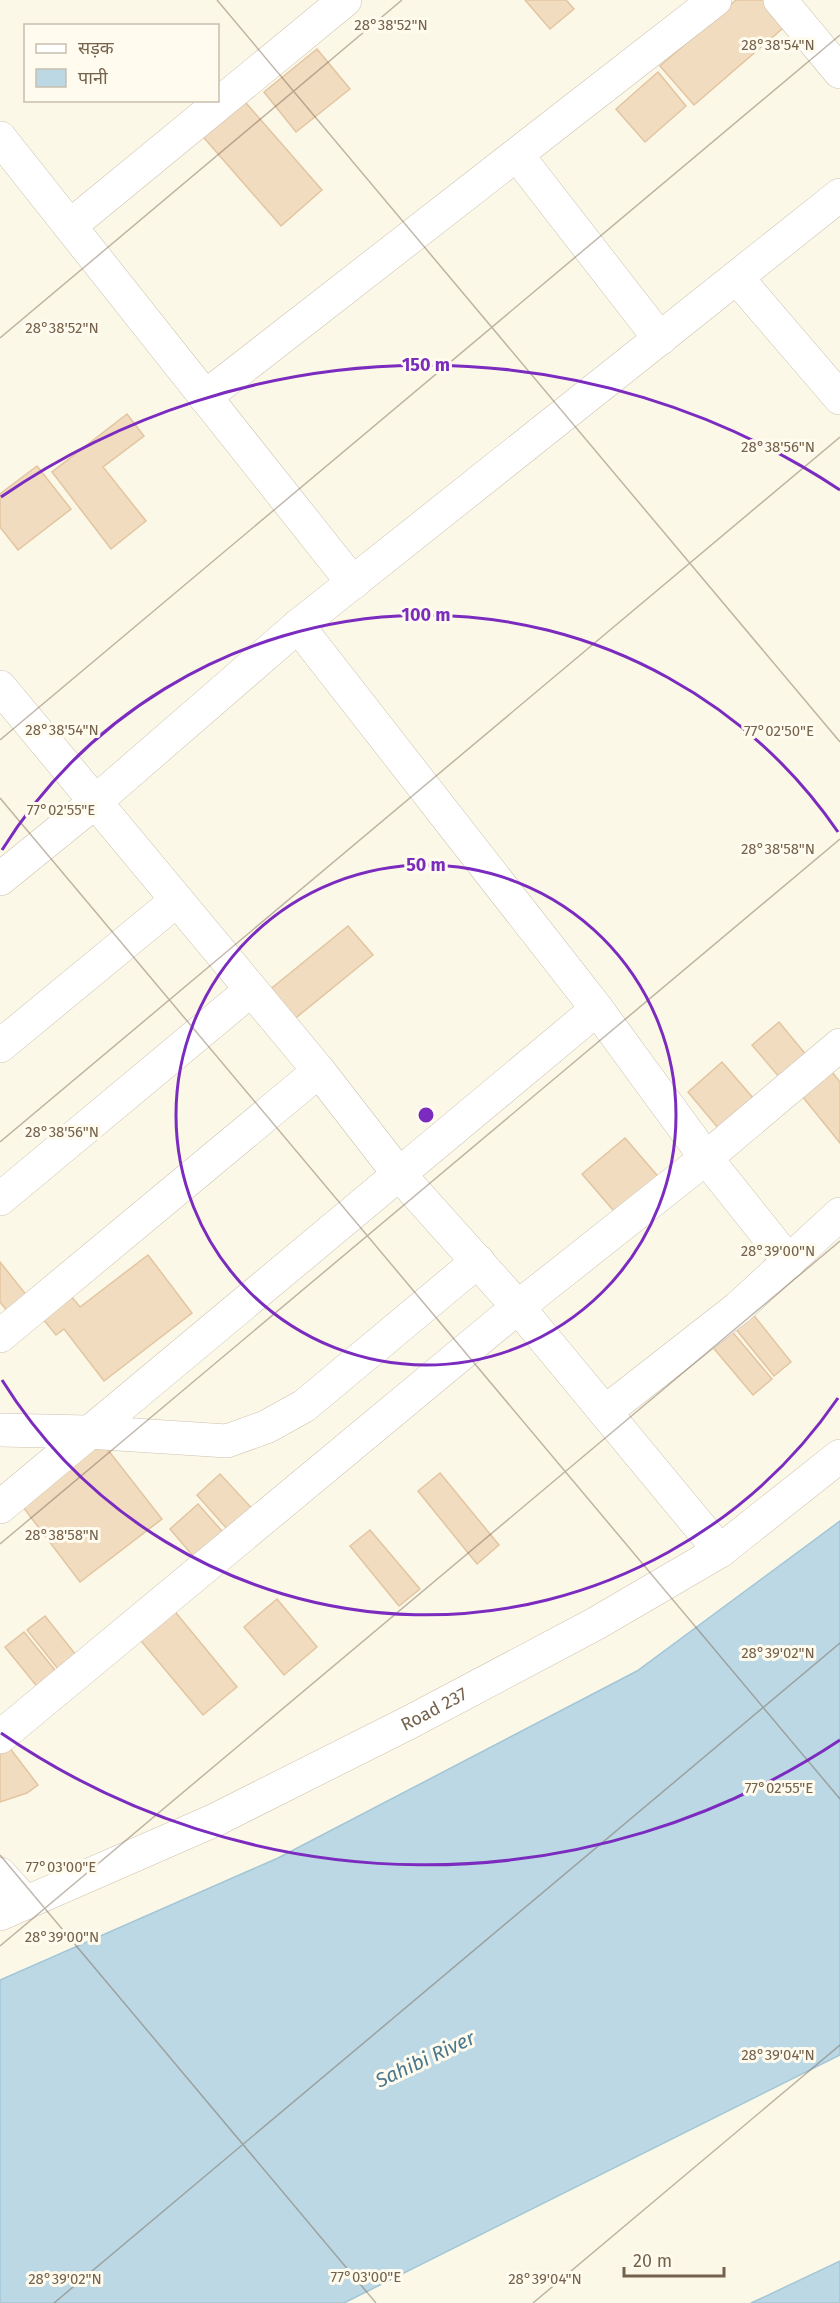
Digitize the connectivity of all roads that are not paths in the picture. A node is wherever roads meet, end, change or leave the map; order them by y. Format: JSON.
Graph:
{"nodes":[{"id":1,"x":345,"y":0,"type":"edge"},
{"id":2,"x":715,"y":0,"type":"edge"},
{"id":3,"x":780,"y":0,"type":"edge"},
{"id":4,"x":840,"y":72,"type":"edge"},
{"id":5,"x":0,"y":138,"type":"edge"},
{"id":6,"x":517,"y":155,"type":"junction"},
{"id":7,"x":840,"y":195,"type":"edge"},
{"id":8,"x":70,"y":226,"type":"junction"},
{"id":9,"x":737,"y":278,"type":"junction"},
{"id":10,"x":660,"y":339,"type":"junction"},
{"id":11,"x":206,"y":397,"type":"junction"},
{"id":12,"x":840,"y":398,"type":"edge"},
{"id":13,"x":353,"y":583,"type":"junction"},
{"id":14,"x":298,"y":626,"type":"junction"},
{"id":15,"x":0,"y":687,"type":"edge"},
{"id":16,"x":95,"y":802,"type":"junction"},
{"id":17,"x":0,"y":879,"type":"edge"},
{"id":18,"x":177,"y":900,"type":"junction"},
{"id":19,"x":251,"y":990,"type":"junction"},
{"id":20,"x":597,"y":1009,"type":"junction"},
{"id":21,"x":840,"y":1045,"type":"edge"},
{"id":22,"x":0,"y":1046,"type":"edge"},
{"id":23,"x":320,"y":1071,"type":"junction"},
{"id":24,"x":706,"y":1158,"type":"junction"},
{"id":25,"x":398,"y":1173,"type":"junction"},
{"id":26,"x":0,"y":1199,"type":"edge"},
{"id":27,"x":840,"y":1214,"type":"edge"},
{"id":28,"x":478,"y":1261,"type":"junction"},
{"id":29,"x":789,"y":1263,"type":"junction"},
{"id":30,"x":518,"y":1306,"type":"junction"},
{"id":31,"x":0,"y":1336,"type":"edge"},
{"id":32,"x":605,"y":1412,"type":"junction"},
{"id":33,"x":0,"y":1430,"type":"edge"},
{"id":34,"x":88,"y":1432,"type":"junction"},
{"id":35,"x":840,"y":1455,"type":"edge"},
{"id":36,"x":0,"y":1507,"type":"edge"},
{"id":37,"x":720,"y":1551,"type":"junction"},
{"id":38,"x":0,"y":1737,"type":"edge"},
{"id":39,"x":0,"y":1874,"type":"edge"},
{"id":40,"x":13,"y":1909,"type":"edge"}],
"edges":[{"from":1,"to":8,"type":"street"},
{"from":2,"to":6,"type":"street"},
{"from":3,"to":4,"type":"street"},
{"from":5,"to":8,"type":"street"},
{"from":6,"to":10,"type":"street"},
{"from":6,"to":11,"type":"street"},
{"from":7,"to":9,"type":"street"},
{"from":8,"to":11,"type":"street"},
{"from":9,"to":10,"type":"street"},
{"from":9,"to":12,"type":"street"},
{"from":10,"to":13,"type":"street"},
{"from":11,"to":13,"type":"street"},
{"from":13,"to":14,"type":"street"},
{"from":14,"to":16,"type":"street"},
{"from":14,"to":20,"type":"street"},
{"from":15,"to":16,"type":"street"},
{"from":16,"to":17,"type":"street"},
{"from":16,"to":18,"type":"street"},
{"from":18,"to":19,"type":"street"},
{"from":18,"to":22,"type":"street"},
{"from":19,"to":23,"type":"street"},
{"from":19,"to":26,"type":"street"},
{"from":20,"to":24,"type":"street"},
{"from":20,"to":25,"type":"street"},
{"from":21,"to":24,"type":"street"},
{"from":23,"to":25,"type":"street"},
{"from":23,"to":31,"type":"street"},
{"from":24,"to":29,"type":"street"},
{"from":24,"to":30,"type":"street"},
{"from":25,"to":28,"type":"street"},
{"from":25,"to":34,"type":"street"},
{"from":27,"to":29,"type":"street"},
{"from":28,"to":30,"type":"street"},
{"from":28,"to":34,"type":"street"},
{"from":29,"to":32,"type":"street"},
{"from":30,"to":32,"type":"street"},
{"from":30,"to":38,"type":"street"},
{"from":32,"to":37,"type":"street"},
{"from":33,"to":34,"type":"street"},
{"from":34,"to":36,"type":"street"},
{"from":35,"to":37,"type":"street","name":"Road 237"},
{"from":37,"to":40,"type":"street","name":"Road 237"},
{"from":39,"to":40,"type":"street"}]}
